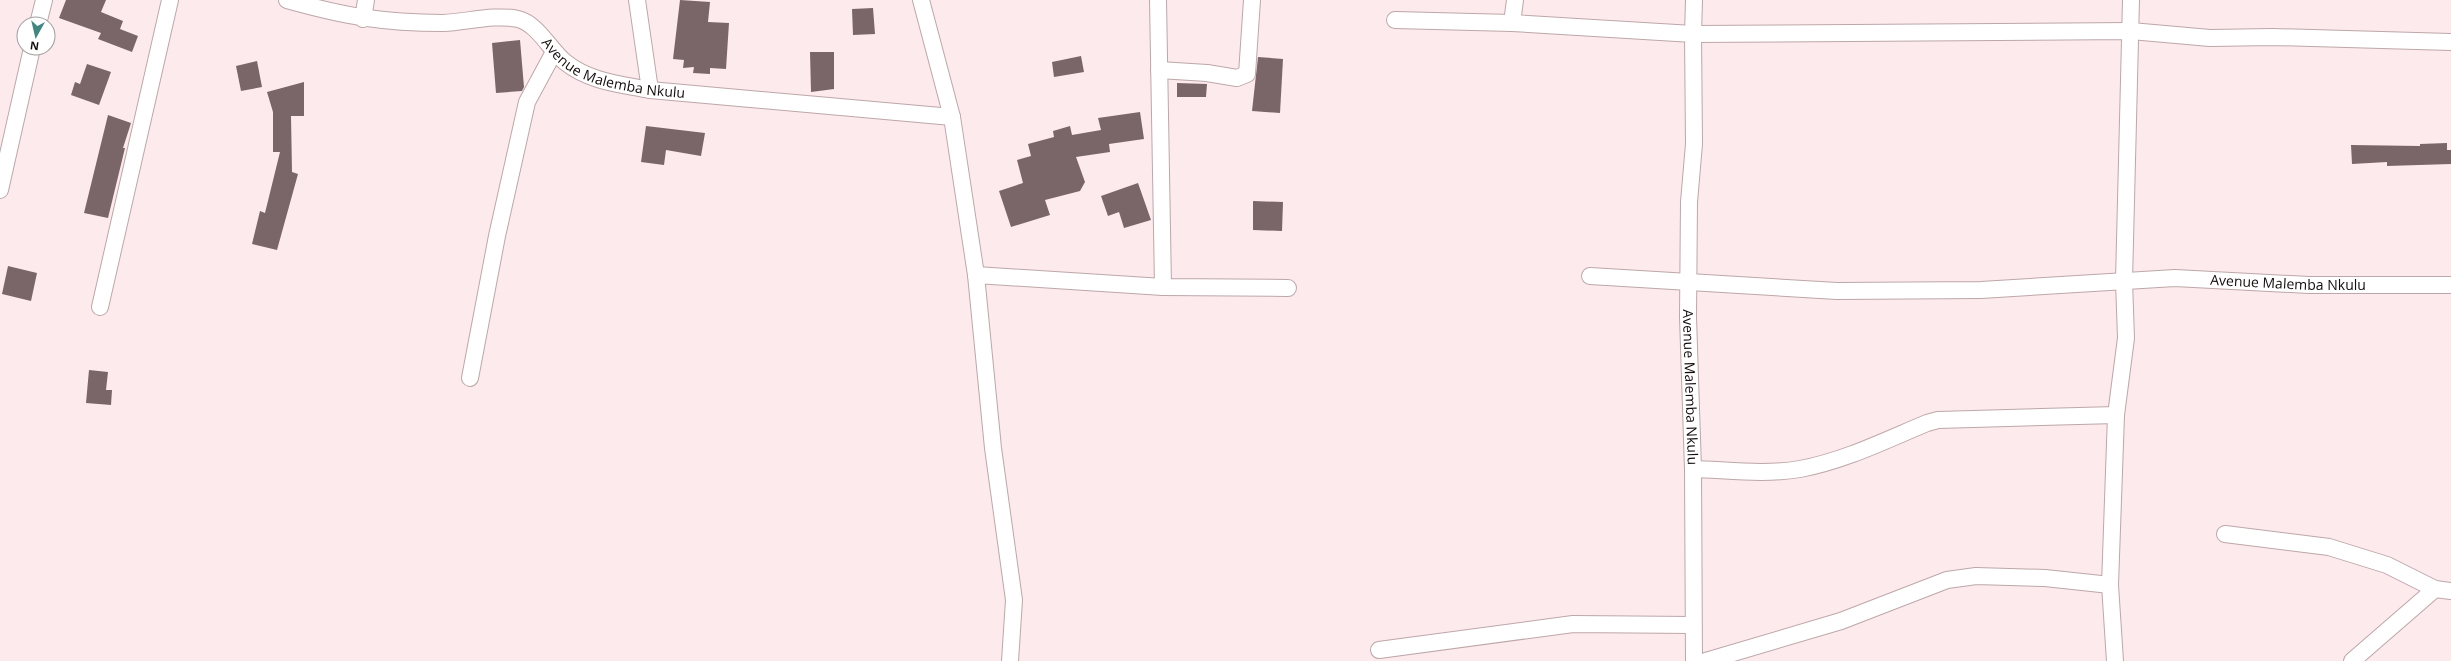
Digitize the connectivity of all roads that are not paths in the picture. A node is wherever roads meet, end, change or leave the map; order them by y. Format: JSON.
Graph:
{"nodes":[{"id":1,"x":44,"y":0,"type":"edge"},
{"id":2,"x":170,"y":0,"type":"edge"},
{"id":3,"x":366,"y":0,"type":"edge"},
{"id":4,"x":637,"y":0,"type":"edge"},
{"id":5,"x":922,"y":0,"type":"edge"},
{"id":6,"x":1158,"y":0,"type":"edge"},
{"id":7,"x":1252,"y":0,"type":"edge"},
{"id":8,"x":1515,"y":0,"type":"edge"},
{"id":9,"x":1694,"y":0,"type":"edge"},
{"id":10,"x":2132,"y":0,"type":"edge"},
{"id":11,"x":294,"y":1,"type":"edge"},
{"id":12,"x":40,"y":16,"type":"edge"},
{"id":13,"x":363,"y":19,"type":"junction"},
{"id":14,"x":1395,"y":20,"type":"dead end"},
{"id":15,"x":1512,"y":22,"type":"junction"},
{"id":16,"x":2131,"y":31,"type":"junction"},
{"id":17,"x":1693,"y":34,"type":"junction"},
{"id":18,"x":2451,"y":42,"type":"edge"},
{"id":19,"x":554,"y":52,"type":"junction"},
{"id":20,"x":30,"y":56,"type":"edge"},
{"id":21,"x":1158,"y":70,"type":"junction"},
{"id":22,"x":650,"y":90,"type":"junction"},
{"id":23,"x":952,"y":117,"type":"junction"},
{"id":24,"x":0,"y":190,"type":"edge"},
{"id":25,"x":976,"y":275,"type":"junction"},
{"id":26,"x":1590,"y":276,"type":"dead end"},
{"id":27,"x":1690,"y":281,"type":"junction"},
{"id":28,"x":2124,"y":281,"type":"junction"},
{"id":29,"x":2451,"y":285,"type":"edge"},
{"id":30,"x":1163,"y":287,"type":"junction"},
{"id":31,"x":1288,"y":288,"type":"dead end"},
{"id":32,"x":100,"y":307,"type":"dead end"},
{"id":33,"x":470,"y":378,"type":"dead end"},
{"id":34,"x":2116,"y":415,"type":"junction"},
{"id":35,"x":1693,"y":469,"type":"junction"},
{"id":36,"x":2225,"y":534,"type":"dead end"},
{"id":37,"x":2110,"y":585,"type":"junction"},
{"id":38,"x":2443,"y":590,"type":"edge"},
{"id":39,"x":1692,"y":625,"type":"junction"},
{"id":40,"x":1379,"y":650,"type":"dead end"},
{"id":41,"x":1010,"y":661,"type":"edge"},
{"id":42,"x":1694,"y":661,"type":"edge"},
{"id":43,"x":1706,"y":661,"type":"edge"},
{"id":44,"x":2115,"y":661,"type":"edge"},
{"id":45,"x":2352,"y":661,"type":"edge"}],
"edges":[{"from":1,"to":12,"type":"street"},
{"from":2,"to":32,"type":"street"},
{"from":3,"to":13,"type":"street"},
{"from":4,"to":22,"type":"street"},
{"from":5,"to":23,"type":"street"},
{"from":6,"to":21,"type":"street"},
{"from":7,"to":21,"type":"street"},
{"from":8,"to":15,"type":"street"},
{"from":9,"to":17,"type":"street","name":"Avenue Malemba Nkulu"},
{"from":10,"to":16,"type":"street"},
{"from":11,"to":13,"type":"street","name":"Avenue Malemba Nkulu"},
{"from":13,"to":19,"type":"street","name":"Avenue Malemba Nkulu"},
{"from":14,"to":15,"type":"street"},
{"from":15,"to":17,"type":"street"},
{"from":16,"to":17,"type":"street"},
{"from":16,"to":18,"type":"street"},
{"from":16,"to":28,"type":"street"},
{"from":17,"to":27,"type":"street","name":"Avenue Malemba Nkulu"},
{"from":19,"to":22,"type":"street","name":"Avenue Malemba Nkulu"},
{"from":19,"to":33,"type":"street"},
{"from":20,"to":24,"type":"street"},
{"from":21,"to":30,"type":"street"},
{"from":22,"to":23,"type":"street","name":"Avenue Malemba Nkulu"},
{"from":23,"to":25,"type":"street"},
{"from":25,"to":30,"type":"street"},
{"from":25,"to":41,"type":"street"},
{"from":26,"to":27,"type":"street","name":"Avenue Malemba Nkulu"},
{"from":27,"to":28,"type":"street","name":"Avenue Malemba Nkulu"},
{"from":27,"to":35,"type":"street","name":"Avenue Malemba Nkulu"},
{"from":28,"to":29,"type":"street","name":"Avenue Malemba Nkulu"},
{"from":28,"to":34,"type":"street"},
{"from":30,"to":31,"type":"street"},
{"from":34,"to":35,"type":"street"},
{"from":34,"to":37,"type":"street"},
{"from":35,"to":39,"type":"street","name":"Avenue Malemba Nkulu"},
{"from":36,"to":38,"type":"street"},
{"from":37,"to":43,"type":"street"},
{"from":37,"to":44,"type":"street"},
{"from":38,"to":45,"type":"street"},
{"from":39,"to":40,"type":"street"},
{"from":39,"to":42,"type":"street","name":"Avenue Malemba Nkulu"}]}
